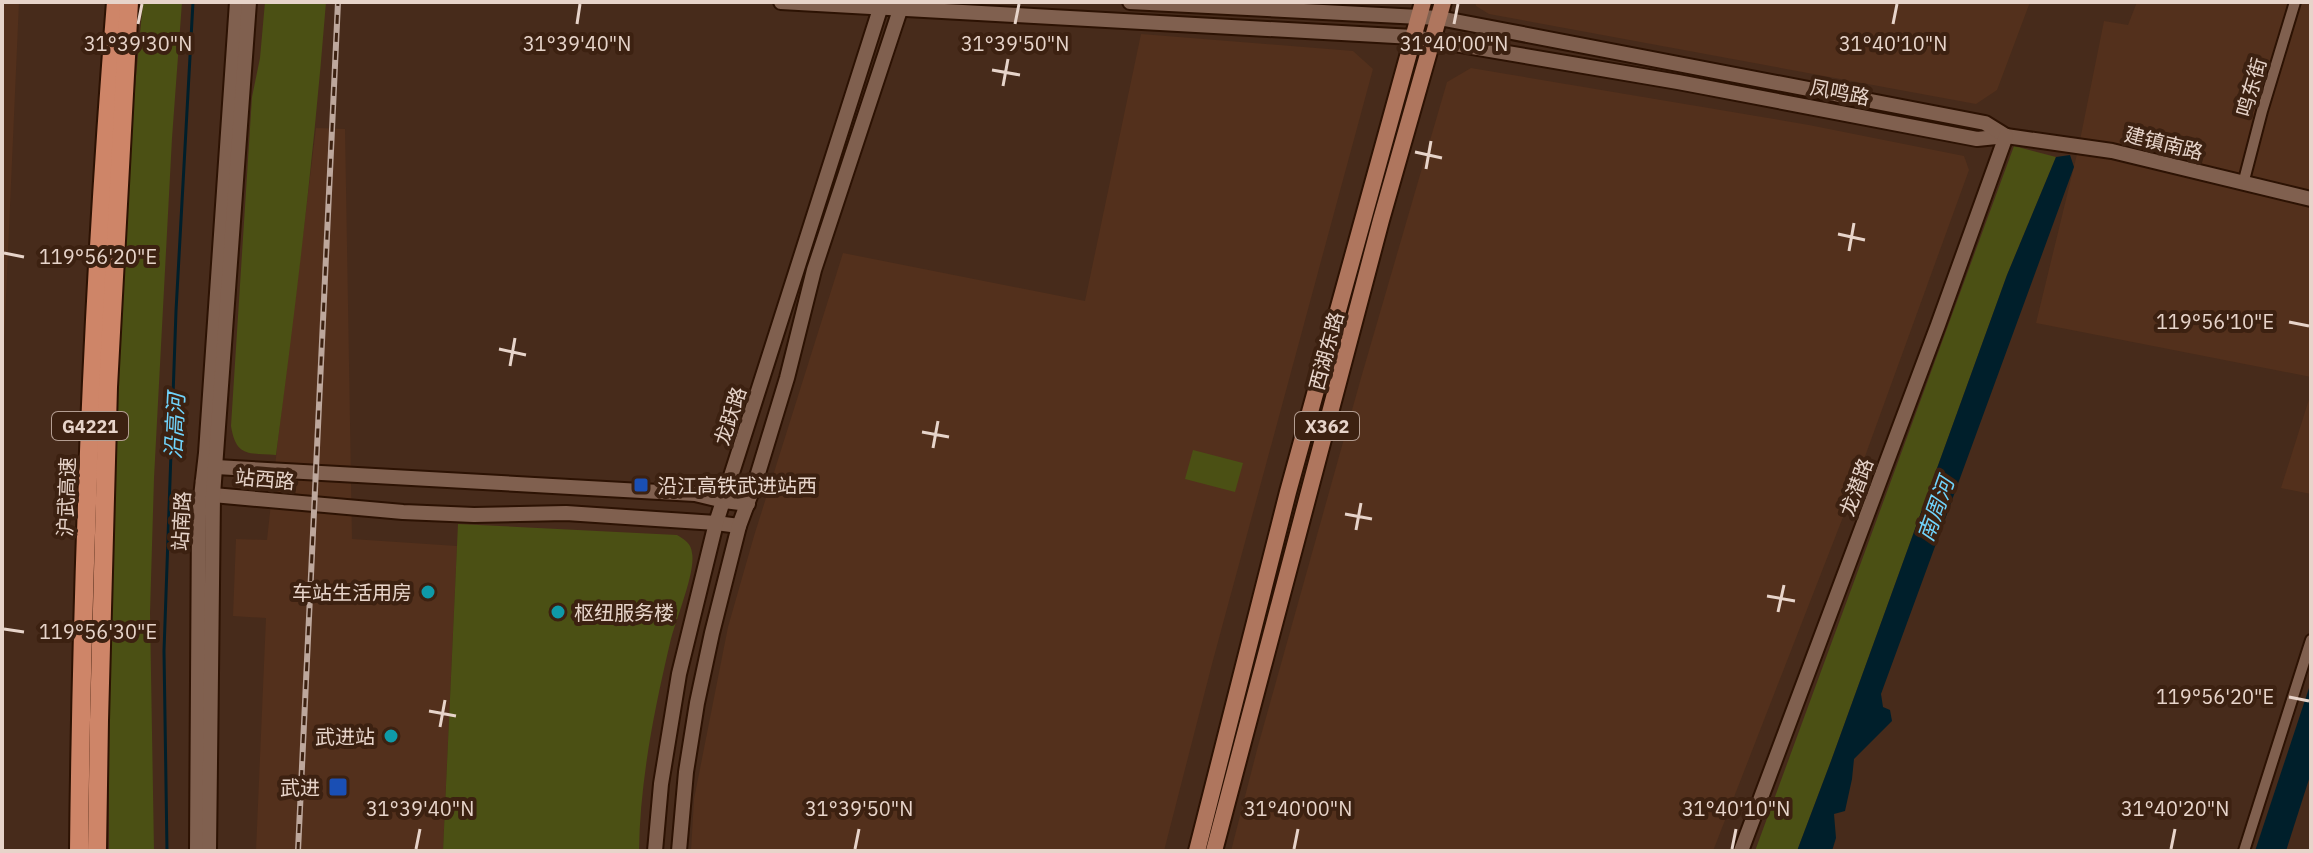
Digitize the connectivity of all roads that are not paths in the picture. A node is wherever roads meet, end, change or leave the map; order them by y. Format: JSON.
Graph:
{"nodes":[{"id":1,"x":116,"y":2,"type":"edge"},
{"id":2,"x":129,"y":2,"type":"edge"},
{"id":3,"x":237,"y":2,"type":"edge"},
{"id":4,"x":249,"y":2,"type":"edge"},
{"id":5,"x":781,"y":2,"type":"edge"},
{"id":6,"x":1130,"y":2,"type":"edge"},
{"id":7,"x":2295,"y":2,"type":"edge"},
{"id":8,"x":880,"y":6,"type":"edge"},
{"id":9,"x":900,"y":6,"type":"edge"},
{"id":10,"x":1421,"y":9,"type":"edge"},
{"id":11,"x":1441,"y":10,"type":"edge"},
{"id":12,"x":1413,"y":37,"type":"junction"},
{"id":13,"x":1434,"y":40,"type":"junction"},
{"id":14,"x":2006,"y":136,"type":"junction"},
{"id":15,"x":2243,"y":184,"type":"junction"},
{"id":16,"x":2311,"y":199,"type":"edge"},
{"id":17,"x":216,"y":467,"type":"junction"},
{"id":18,"x":203,"y":481,"type":"junction"},
{"id":19,"x":213,"y":495,"type":"junction"},
{"id":20,"x":724,"y":501,"type":"junction"},
{"id":21,"x":748,"y":504,"type":"junction"},
{"id":22,"x":716,"y":523,"type":"junction"},
{"id":23,"x":739,"y":526,"type":"junction"},
{"id":24,"x":2311,"y":640,"type":"edge"},
{"id":25,"x":79,"y":851,"type":"edge"},
{"id":26,"x":97,"y":851,"type":"edge"},
{"id":27,"x":197,"y":851,"type":"edge"},
{"id":28,"x":209,"y":851,"type":"edge"},
{"id":29,"x":655,"y":851,"type":"edge"},
{"id":30,"x":679,"y":851,"type":"edge"},
{"id":31,"x":1197,"y":851,"type":"edge"},
{"id":32,"x":1214,"y":851,"type":"edge"},
{"id":33,"x":1741,"y":851,"type":"edge"},
{"id":34,"x":2244,"y":851,"type":"edge"}],
"edges":[{"from":1,"to":25,"type":"highway","name":"沪武高速","number":"G4221"},
{"from":2,"to":26,"type":"highway","name":"沪武高速","number":"G4221"},
{"from":3,"to":18,"type":"street","name":"站南路"},
{"from":4,"to":17,"type":"street","name":"站南路"},
{"from":5,"to":8,"type":"street","name":"凤鸣路"},
{"from":6,"to":10,"type":"street","name":"凤鸣路"},
{"from":7,"to":15,"type":"street","name":"鸣东街"},
{"from":8,"to":9,"type":"street","name":"凤鸣路"},
{"from":8,"to":20,"type":"street","name":"龙跃路"},
{"from":9,"to":12,"type":"street","name":"凤鸣路"},
{"from":9,"to":21,"type":"street"},
{"from":10,"to":11,"type":"street","name":"凤鸣路"},
{"from":10,"to":12,"type":"main road","name":"西湖东路","number":"X362"},
{"from":11,"to":13,"type":"main road","name":"西湖东路","number":"X362"},
{"from":11,"to":14,"type":"street","name":"凤鸣路"},
{"from":12,"to":13,"type":"street","name":"凤鸣路"},
{"from":12,"to":31,"type":"main road","name":"西湖东路","number":"X362"},
{"from":13,"to":14,"type":"street","name":"凤鸣路"},
{"from":13,"to":32,"type":"main road","name":"西湖东路","number":"X362"},
{"from":14,"to":15,"type":"street","name":"建镇南路"},
{"from":14,"to":33,"type":"street","name":"龙潜路"},
{"from":15,"to":16,"type":"street","name":"建镇南路"},
{"from":17,"to":18,"type":"street","name":"站西路"},
{"from":17,"to":19,"type":"street","name":"站南路"},
{"from":17,"to":20,"type":"street","name":"站西路"},
{"from":18,"to":19,"type":"street","name":"站西路"},
{"from":18,"to":27,"type":"street","name":"站南路"},
{"from":19,"to":22,"type":"street","name":"站西路"},
{"from":19,"to":28,"type":"street","name":"站南路"},
{"from":20,"to":21,"type":"street","name":"站西路"},
{"from":20,"to":22,"type":"street","name":"龙跃路"},
{"from":21,"to":23,"type":"street"},
{"from":22,"to":23,"type":"street","name":"站西路"},
{"from":22,"to":29,"type":"street","name":"龙跃路"},
{"from":23,"to":30,"type":"street"},
{"from":24,"to":34,"type":"street"}]}
